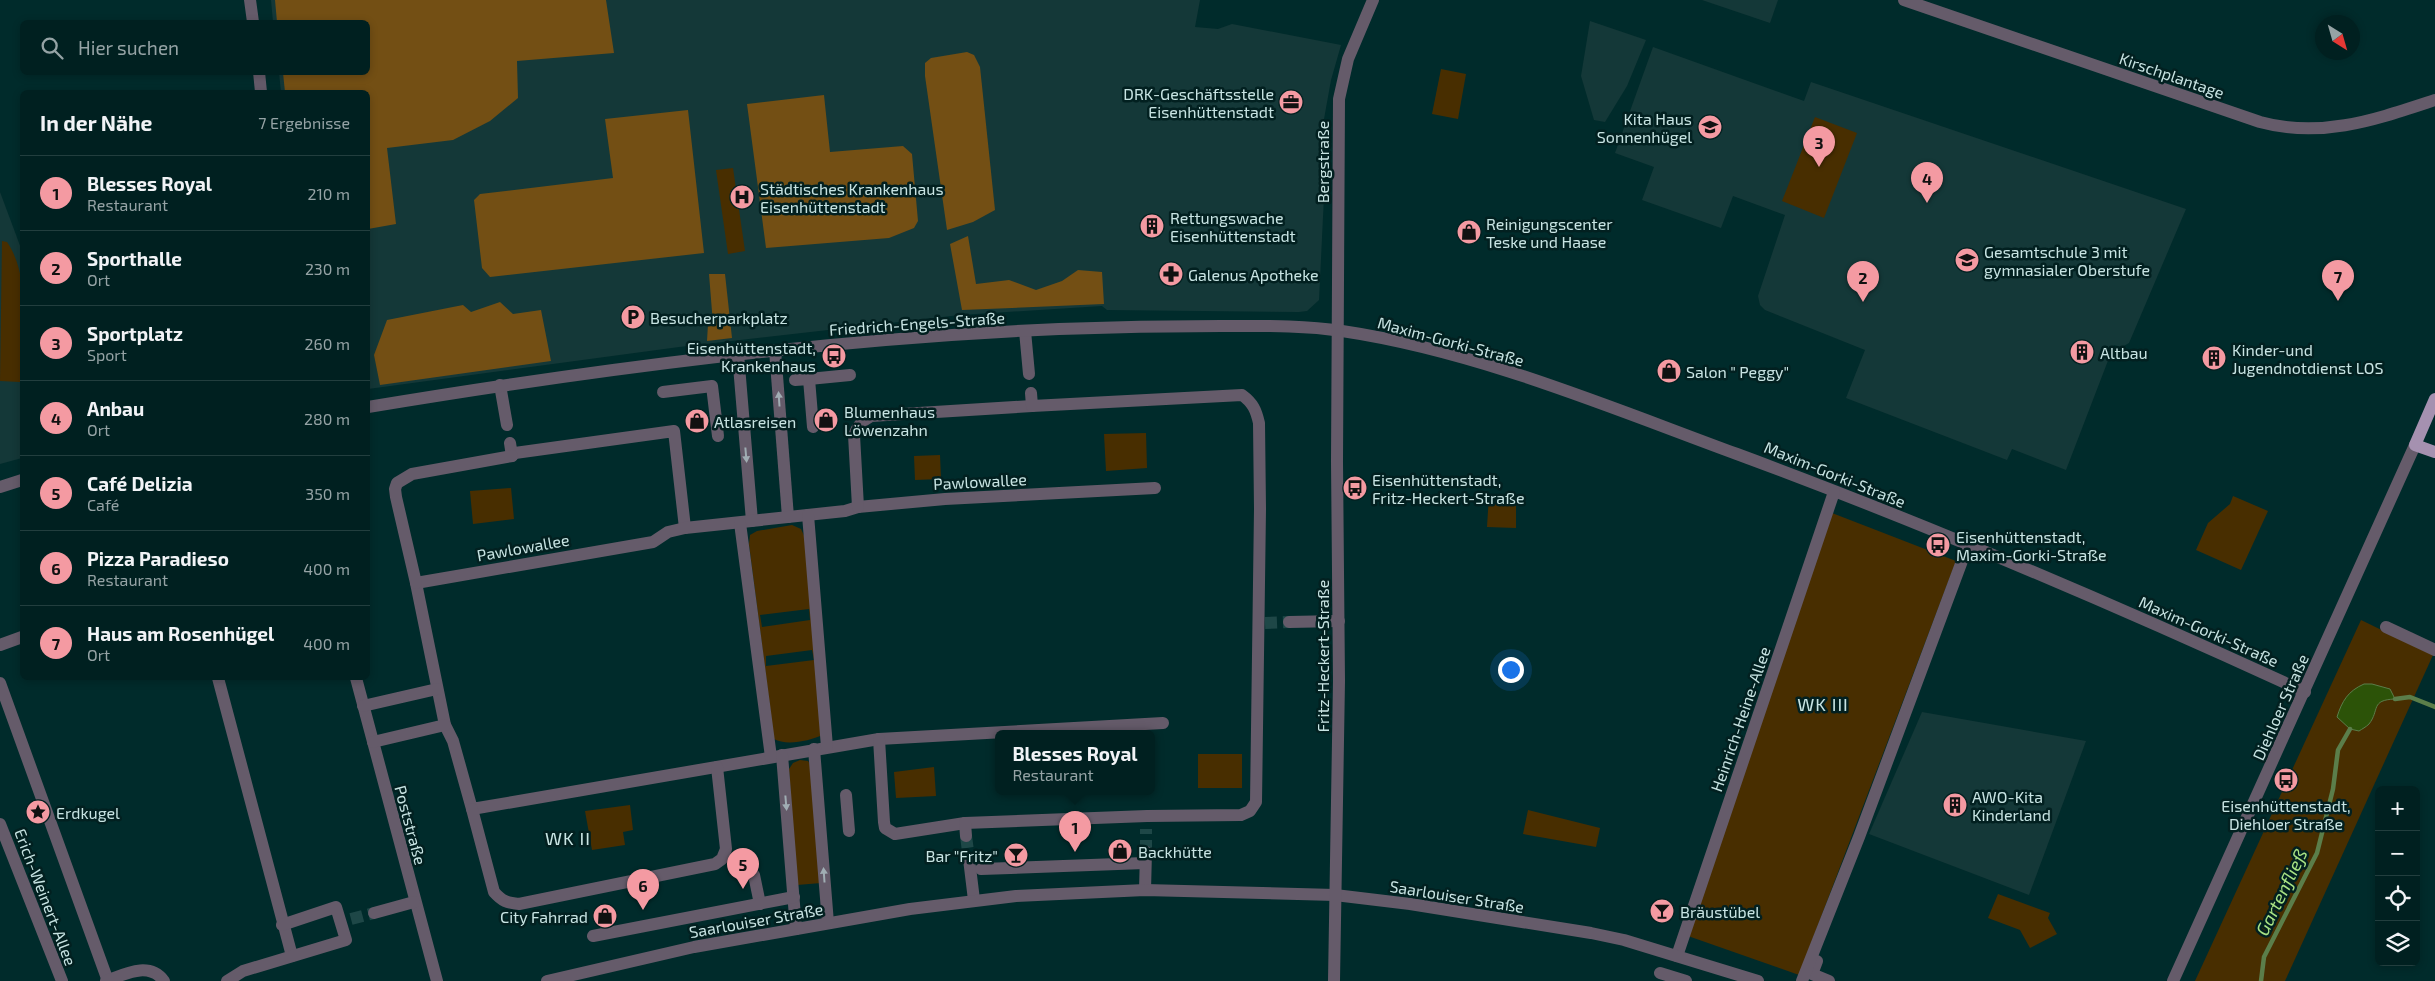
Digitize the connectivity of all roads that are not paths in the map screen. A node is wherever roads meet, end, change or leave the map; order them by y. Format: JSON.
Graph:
{"nodes":[{"id":1,"x":250,"y":0,"type":"edge"},
{"id":2,"x":1373,"y":0,"type":"edge"},
{"id":3,"x":1904,"y":0,"type":"edge"},
{"id":4,"x":253,"y":20,"type":"edge"},
{"id":5,"x":259,"y":75,"type":"edge"},
{"id":6,"x":261,"y":90,"type":"edge"},
{"id":7,"x":2435,"y":100,"type":"edge"},
{"id":8,"x":1338,"y":330,"type":"junction"},
{"id":9,"x":1025,"y":331,"type":"junction"},
{"id":10,"x":775,"y":350,"type":"junction"},
{"id":11,"x":738,"y":354,"type":"junction"},
{"id":12,"x":1029,"y":374,"type":"dead end"},
{"id":13,"x":850,"y":375,"type":"dead end"},
{"id":14,"x":808,"y":379,"type":"junction"},
{"id":15,"x":795,"y":380,"type":"dead end"},
{"id":16,"x":500,"y":385,"type":"junction"},
{"id":17,"x":663,"y":392,"type":"dead end"},
{"id":18,"x":1031,"y":393,"type":"dead end"},
{"id":19,"x":2435,"y":399,"type":"edge"},
{"id":20,"x":1032,"y":406,"type":"junction"},
{"id":21,"x":370,"y":407,"type":"edge"},
{"id":22,"x":507,"y":425,"type":"dead end"},
{"id":23,"x":813,"y":427,"type":"dead end"},
{"id":24,"x":718,"y":436,"type":"dead end"},
{"id":25,"x":2414,"y":445,"type":"junction"},
{"id":26,"x":2435,"y":452,"type":"edge"},
{"id":27,"x":20,"y":481,"type":"edge"},
{"id":28,"x":0,"y":487,"type":"edge"},
{"id":29,"x":1155,"y":488,"type":"dead end"},
{"id":30,"x":1834,"y":492,"type":"junction"},
{"id":31,"x":858,"y":507,"type":"junction"},
{"id":32,"x":808,"y":515,"type":"junction"},
{"id":33,"x":788,"y":517,"type":"junction"},
{"id":34,"x":746,"y":522,"type":"junction"},
{"id":35,"x":685,"y":528,"type":"junction"},
{"id":36,"x":1968,"y":545,"type":"junction"},
{"id":37,"x":416,"y":583,"type":"junction"},
{"id":38,"x":1338,"y":621,"type":"junction"},
{"id":39,"x":1289,"y":622,"type":"tunnel mouth"},
{"id":40,"x":2386,"y":627,"type":"dead end"},
{"id":41,"x":20,"y":638,"type":"edge"},
{"id":42,"x":0,"y":645,"type":"edge"},
{"id":43,"x":2435,"y":650,"type":"edge"},
{"id":44,"x":219,"y":680,"type":"edge"},
{"id":45,"x":357,"y":680,"type":"edge"},
{"id":46,"x":0,"y":683,"type":"edge"},
{"id":47,"x":437,"y":689,"type":"junction"},
{"id":48,"x":2305,"y":692,"type":"junction"},
{"id":49,"x":364,"y":706,"type":"junction"},
{"id":50,"x":1164,"y":723,"type":"dead end"},
{"id":51,"x":445,"y":725,"type":"junction"},
{"id":52,"x":1039,"y":730,"type":"edge"},
{"id":53,"x":995,"y":732,"type":"edge"},
{"id":54,"x":879,"y":739,"type":"junction"},
{"id":55,"x":373,"y":742,"type":"junction"},
{"id":56,"x":827,"y":747,"type":"junction"},
{"id":57,"x":814,"y":749,"type":"junction"},
{"id":58,"x":776,"y":756,"type":"junction"},
{"id":59,"x":717,"y":767,"type":"junction"},
{"id":60,"x":846,"y":795,"type":"dead end"},
{"id":61,"x":472,"y":809,"type":"junction"},
{"id":62,"x":0,"y":824,"type":"edge"},
{"id":63,"x":849,"y":830,"type":"dead end"},
{"id":64,"x":969,"y":859,"type":"tunnel mouth"},
{"id":65,"x":981,"y":868,"type":"dead end"},
{"id":66,"x":754,"y":875,"type":"dead end"},
{"id":67,"x":1145,"y":890,"type":"junction"},
{"id":68,"x":1335,"y":895,"type":"junction"},
{"id":69,"x":794,"y":897,"type":"junction"},
{"id":70,"x":974,"y":900,"type":"junction"},
{"id":71,"x":414,"y":902,"type":"junction"},
{"id":72,"x":760,"y":904,"type":"junction"},
{"id":73,"x":374,"y":913,"type":"tunnel mouth"},
{"id":74,"x":828,"y":924,"type":"junction"},
{"id":75,"x":282,"y":925,"type":"junction"},
{"id":76,"x":796,"y":929,"type":"junction"},
{"id":77,"x":593,"y":936,"type":"dead end"},
{"id":78,"x":1817,"y":942,"type":"junction"},
{"id":79,"x":292,"y":956,"type":"junction"},
{"id":80,"x":1677,"y":956,"type":"junction"},
{"id":81,"x":1660,"y":973,"type":"dead end"},
{"id":82,"x":62,"y":981,"type":"edge"},
{"id":83,"x":107,"y":981,"type":"edge"},
{"id":84,"x":164,"y":981,"type":"edge"},
{"id":85,"x":227,"y":981,"type":"edge"},
{"id":86,"x":437,"y":981,"type":"edge"},
{"id":87,"x":547,"y":981,"type":"edge"},
{"id":88,"x":1334,"y":981,"type":"edge"},
{"id":89,"x":1686,"y":981,"type":"edge"},
{"id":90,"x":1758,"y":981,"type":"edge"},
{"id":91,"x":1802,"y":981,"type":"edge"},
{"id":92,"x":1830,"y":981,"type":"edge"},
{"id":93,"x":2173,"y":981,"type":"edge"}],
"edges":[{"from":1,"to":4,"type":"street"},
{"from":2,"to":8,"type":"street","name":"Bergstraße"},
{"from":3,"to":7,"type":"street","name":"Kirschplantage"},
{"from":5,"to":6,"type":"street"},
{"from":8,"to":9,"type":"street","name":"Friedrich-Engels-Straße"},
{"from":8,"to":30,"type":"street","name":"Maxim-Gorki-Straße"},
{"from":8,"to":38,"type":"street","name":"Fritz-Heckert-Straße"},
{"from":9,"to":10,"type":"street","name":"Friedrich-Engels-Straße"},
{"from":9,"to":12,"type":"street"},
{"from":10,"to":11,"type":"street","name":"Friedrich-Engels-Straße"},
{"from":33,"to":10,"type":"street","one_way":true},
{"from":11,"to":16,"type":"street","name":"Friedrich-Engels-Straße"},
{"from":11,"to":34,"type":"street","one_way":true},
{"from":13,"to":14,"type":"street"},
{"from":14,"to":15,"type":"street"},
{"from":14,"to":23,"type":"street"},
{"from":16,"to":21,"type":"street","name":"Friedrich-Engels-Straße"},
{"from":16,"to":22,"type":"street"},
{"from":17,"to":24,"type":"street"},
{"from":18,"to":20,"type":"street"},
{"from":19,"to":25,"type":"main road"},
{"from":20,"to":31,"type":"street"},
{"from":20,"to":54,"type":"street"},
{"from":25,"to":26,"type":"main road"},
{"from":25,"to":48,"type":"street","name":"Diehloer Straße"},
{"from":27,"to":28,"type":"street"},
{"from":29,"to":31,"type":"street","name":"Pawlowallee"},
{"from":30,"to":36,"type":"street","name":"Maxim-Gorki-Straße"},
{"from":30,"to":80,"type":"street","name":"Heinrich-Heine-Allee"},
{"from":31,"to":32,"type":"street","name":"Pawlowallee"},
{"from":32,"to":33,"type":"street","name":"Pawlowallee"},
{"from":32,"to":56,"type":"street"},
{"from":33,"to":34,"type":"street","name":"Pawlowallee"},
{"from":34,"to":35,"type":"street","name":"Pawlowallee"},
{"from":34,"to":58,"type":"street"},
{"from":35,"to":37,"type":"street","name":"Pawlowallee"},
{"from":35,"to":37,"type":"street"},
{"from":36,"to":48,"type":"street","name":"Maxim-Gorki-Straße"},
{"from":36,"to":78,"type":"street"},
{"from":37,"to":47,"type":"street"},
{"from":38,"to":39,"type":"street"},
{"from":38,"to":68,"type":"street","name":"Fritz-Heckert-Straße"},
{"from":40,"to":43,"type":"street"},
{"from":41,"to":42,"type":"street"},
{"from":44,"to":75,"type":"street"},
{"from":45,"to":49,"type":"street","name":"Poststraße"},
{"from":46,"to":83,"type":"street","name":"Erich-Weinert-Allee"},
{"from":47,"to":49,"type":"street"},
{"from":47,"to":51,"type":"street"},
{"from":48,"to":93,"type":"street","name":"Diehloer Straße"},
{"from":49,"to":55,"type":"street","name":"Poststraße"},
{"from":50,"to":52,"type":"street"},
{"from":51,"to":55,"type":"street"},
{"from":51,"to":61,"type":"street"},
{"from":53,"to":54,"type":"street"},
{"from":54,"to":56,"type":"street"},
{"from":55,"to":71,"type":"street","name":"Poststraße"},
{"from":56,"to":57,"type":"street"},
{"from":57,"to":58,"type":"street"},
{"from":74,"to":57,"type":"street","one_way":true},
{"from":58,"to":59,"type":"street"},
{"from":58,"to":69,"type":"street","one_way":true},
{"from":59,"to":61,"type":"street"},
{"from":59,"to":61,"type":"street"},
{"from":60,"to":63,"type":"street"},
{"from":62,"to":82,"type":"street","name":"Erich-Weinert-Allee"},
{"from":64,"to":70,"type":"street"},
{"from":65,"to":67,"type":"street"},
{"from":66,"to":72,"type":"street","name":"Saarlouiser Straße"},
{"from":67,"to":68,"type":"street","name":"Saarlouiser Straße"},
{"from":67,"to":70,"type":"street","name":"Saarlouiser Straße"},
{"from":68,"to":80,"type":"street","name":"Saarlouiser Straße"},
{"from":68,"to":88,"type":"street","name":"Fritz-Heckert-Straße"},
{"from":69,"to":72,"type":"street","name":"Saarlouiser Straße"},
{"from":69,"to":76,"type":"street"},
{"from":70,"to":74,"type":"street","name":"Saarlouiser Straße"},
{"from":71,"to":73,"type":"street"},
{"from":71,"to":86,"type":"street","name":"Poststraße"},
{"from":72,"to":77,"type":"street","name":"Saarlouiser Straße"},
{"from":74,"to":76,"type":"street","name":"Saarlouiser Straße"},
{"from":75,"to":79,"type":"street"},
{"from":75,"to":79,"type":"street"},
{"from":76,"to":87,"type":"street","name":"Saarlouiser Straße"},
{"from":78,"to":91,"type":"street"},
{"from":78,"to":92,"type":"street"},
{"from":79,"to":85,"type":"street"},
{"from":80,"to":90,"type":"street","name":"Saarlouiser Straße"},
{"from":81,"to":89,"type":"street"},
{"from":83,"to":84,"type":"street"}]}
